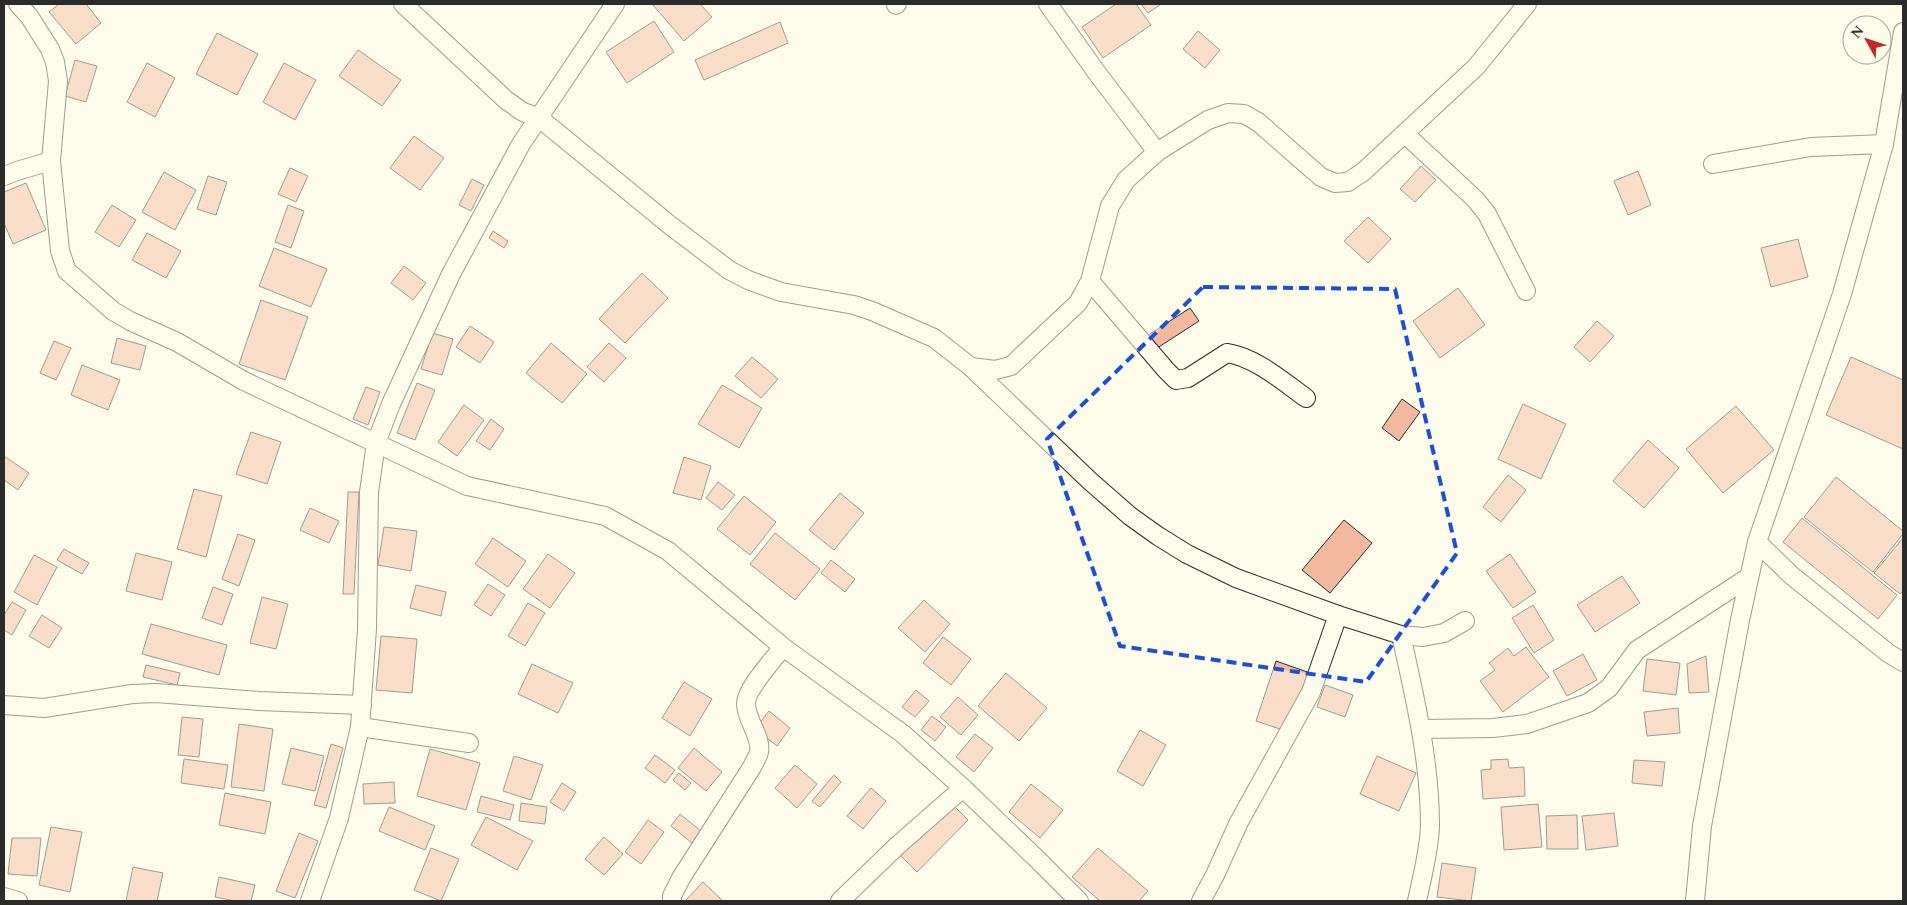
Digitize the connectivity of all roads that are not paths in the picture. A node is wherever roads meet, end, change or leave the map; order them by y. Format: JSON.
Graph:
{"nodes":[{"id":1,"x":18,"y":4,"type":"edge"},
{"id":2,"x":403,"y":4,"type":"edge"},
{"id":3,"x":615,"y":4,"type":"edge"},
{"id":4,"x":1048,"y":4,"type":"edge"},
{"id":5,"x":1527,"y":4,"type":"edge"},
{"id":6,"x":1903,"y":32,"type":"edge"},
{"id":7,"x":538,"y":117,"type":"junction"},
{"id":8,"x":1405,"y":134,"type":"junction"},
{"id":9,"x":1884,"y":144,"type":"junction"},
{"id":10,"x":1157,"y":152,"type":"junction"},
{"id":11,"x":51,"y":161,"type":"junction"},
{"id":12,"x":1713,"y":164,"type":"dead end"},
{"id":13,"x":4,"y":176,"type":"edge"},
{"id":14,"x":1090,"y":281,"type":"junction"},
{"id":15,"x":1526,"y":291,"type":"dead end"},
{"id":16,"x":971,"y":367,"type":"junction"},
{"id":17,"x":1306,"y":398,"type":"dead end"},
{"id":18,"x":376,"y":443,"type":"junction"},
{"id":19,"x":1756,"y":542,"type":"junction"},
{"id":20,"x":1749,"y":577,"type":"junction"},
{"id":21,"x":1338,"y":615,"type":"junction"},
{"id":22,"x":1465,"y":621,"type":"dead end"},
{"id":23,"x":1401,"y":635,"type":"junction"},
{"id":24,"x":784,"y":647,"type":"junction"},
{"id":25,"x":1903,"y":662,"type":"edge"},
{"id":26,"x":4,"y":704,"type":"edge"},
{"id":27,"x":362,"y":704,"type":"junction"},
{"id":28,"x":360,"y":727,"type":"junction"},
{"id":29,"x":1422,"y":730,"type":"junction"},
{"id":30,"x":469,"y":743,"type":"dead end"},
{"id":31,"x":963,"y":788,"type":"junction"},
{"id":32,"x":4,"y":897,"type":"edge"},
{"id":33,"x":18,"y":901,"type":"edge"},
{"id":34,"x":310,"y":901,"type":"edge"},
{"id":35,"x":672,"y":901,"type":"edge"},
{"id":36,"x":840,"y":901,"type":"edge"},
{"id":37,"x":1079,"y":901,"type":"edge"},
{"id":38,"x":1200,"y":901,"type":"edge"},
{"id":39,"x":1417,"y":901,"type":"edge"},
{"id":40,"x":1695,"y":901,"type":"edge"}],
"edges":[{"from":1,"to":11,"type":"street"},
{"from":2,"to":7,"type":"street"},
{"from":3,"to":7,"type":"street"},
{"from":4,"to":10,"type":"street"},
{"from":5,"to":8,"type":"street"},
{"from":6,"to":9,"type":"street"},
{"from":7,"to":16,"type":"street"},
{"from":7,"to":18,"type":"street"},
{"from":8,"to":10,"type":"street"},
{"from":8,"to":15,"type":"street"},
{"from":9,"to":12,"type":"street"},
{"from":9,"to":19,"type":"street"},
{"from":10,"to":14,"type":"street"},
{"from":11,"to":13,"type":"street"},
{"from":11,"to":18,"type":"street"},
{"from":14,"to":16,"type":"street"},
{"from":14,"to":17,"type":"street"},
{"from":16,"to":21,"type":"street"},
{"from":18,"to":24,"type":"street"},
{"from":18,"to":27,"type":"street"},
{"from":19,"to":20,"type":"street"},
{"from":19,"to":25,"type":"street"},
{"from":20,"to":29,"type":"street"},
{"from":20,"to":40,"type":"street"},
{"from":21,"to":23,"type":"street"},
{"from":21,"to":38,"type":"street"},
{"from":22,"to":23,"type":"street"},
{"from":23,"to":29,"type":"street"},
{"from":24,"to":31,"type":"street"},
{"from":24,"to":35,"type":"street"},
{"from":26,"to":27,"type":"street"},
{"from":27,"to":28,"type":"street"},
{"from":28,"to":30,"type":"street"},
{"from":28,"to":34,"type":"street"},
{"from":29,"to":39,"type":"street"},
{"from":31,"to":36,"type":"street"},
{"from":31,"to":37,"type":"street"},
{"from":32,"to":33,"type":"street"}]}
